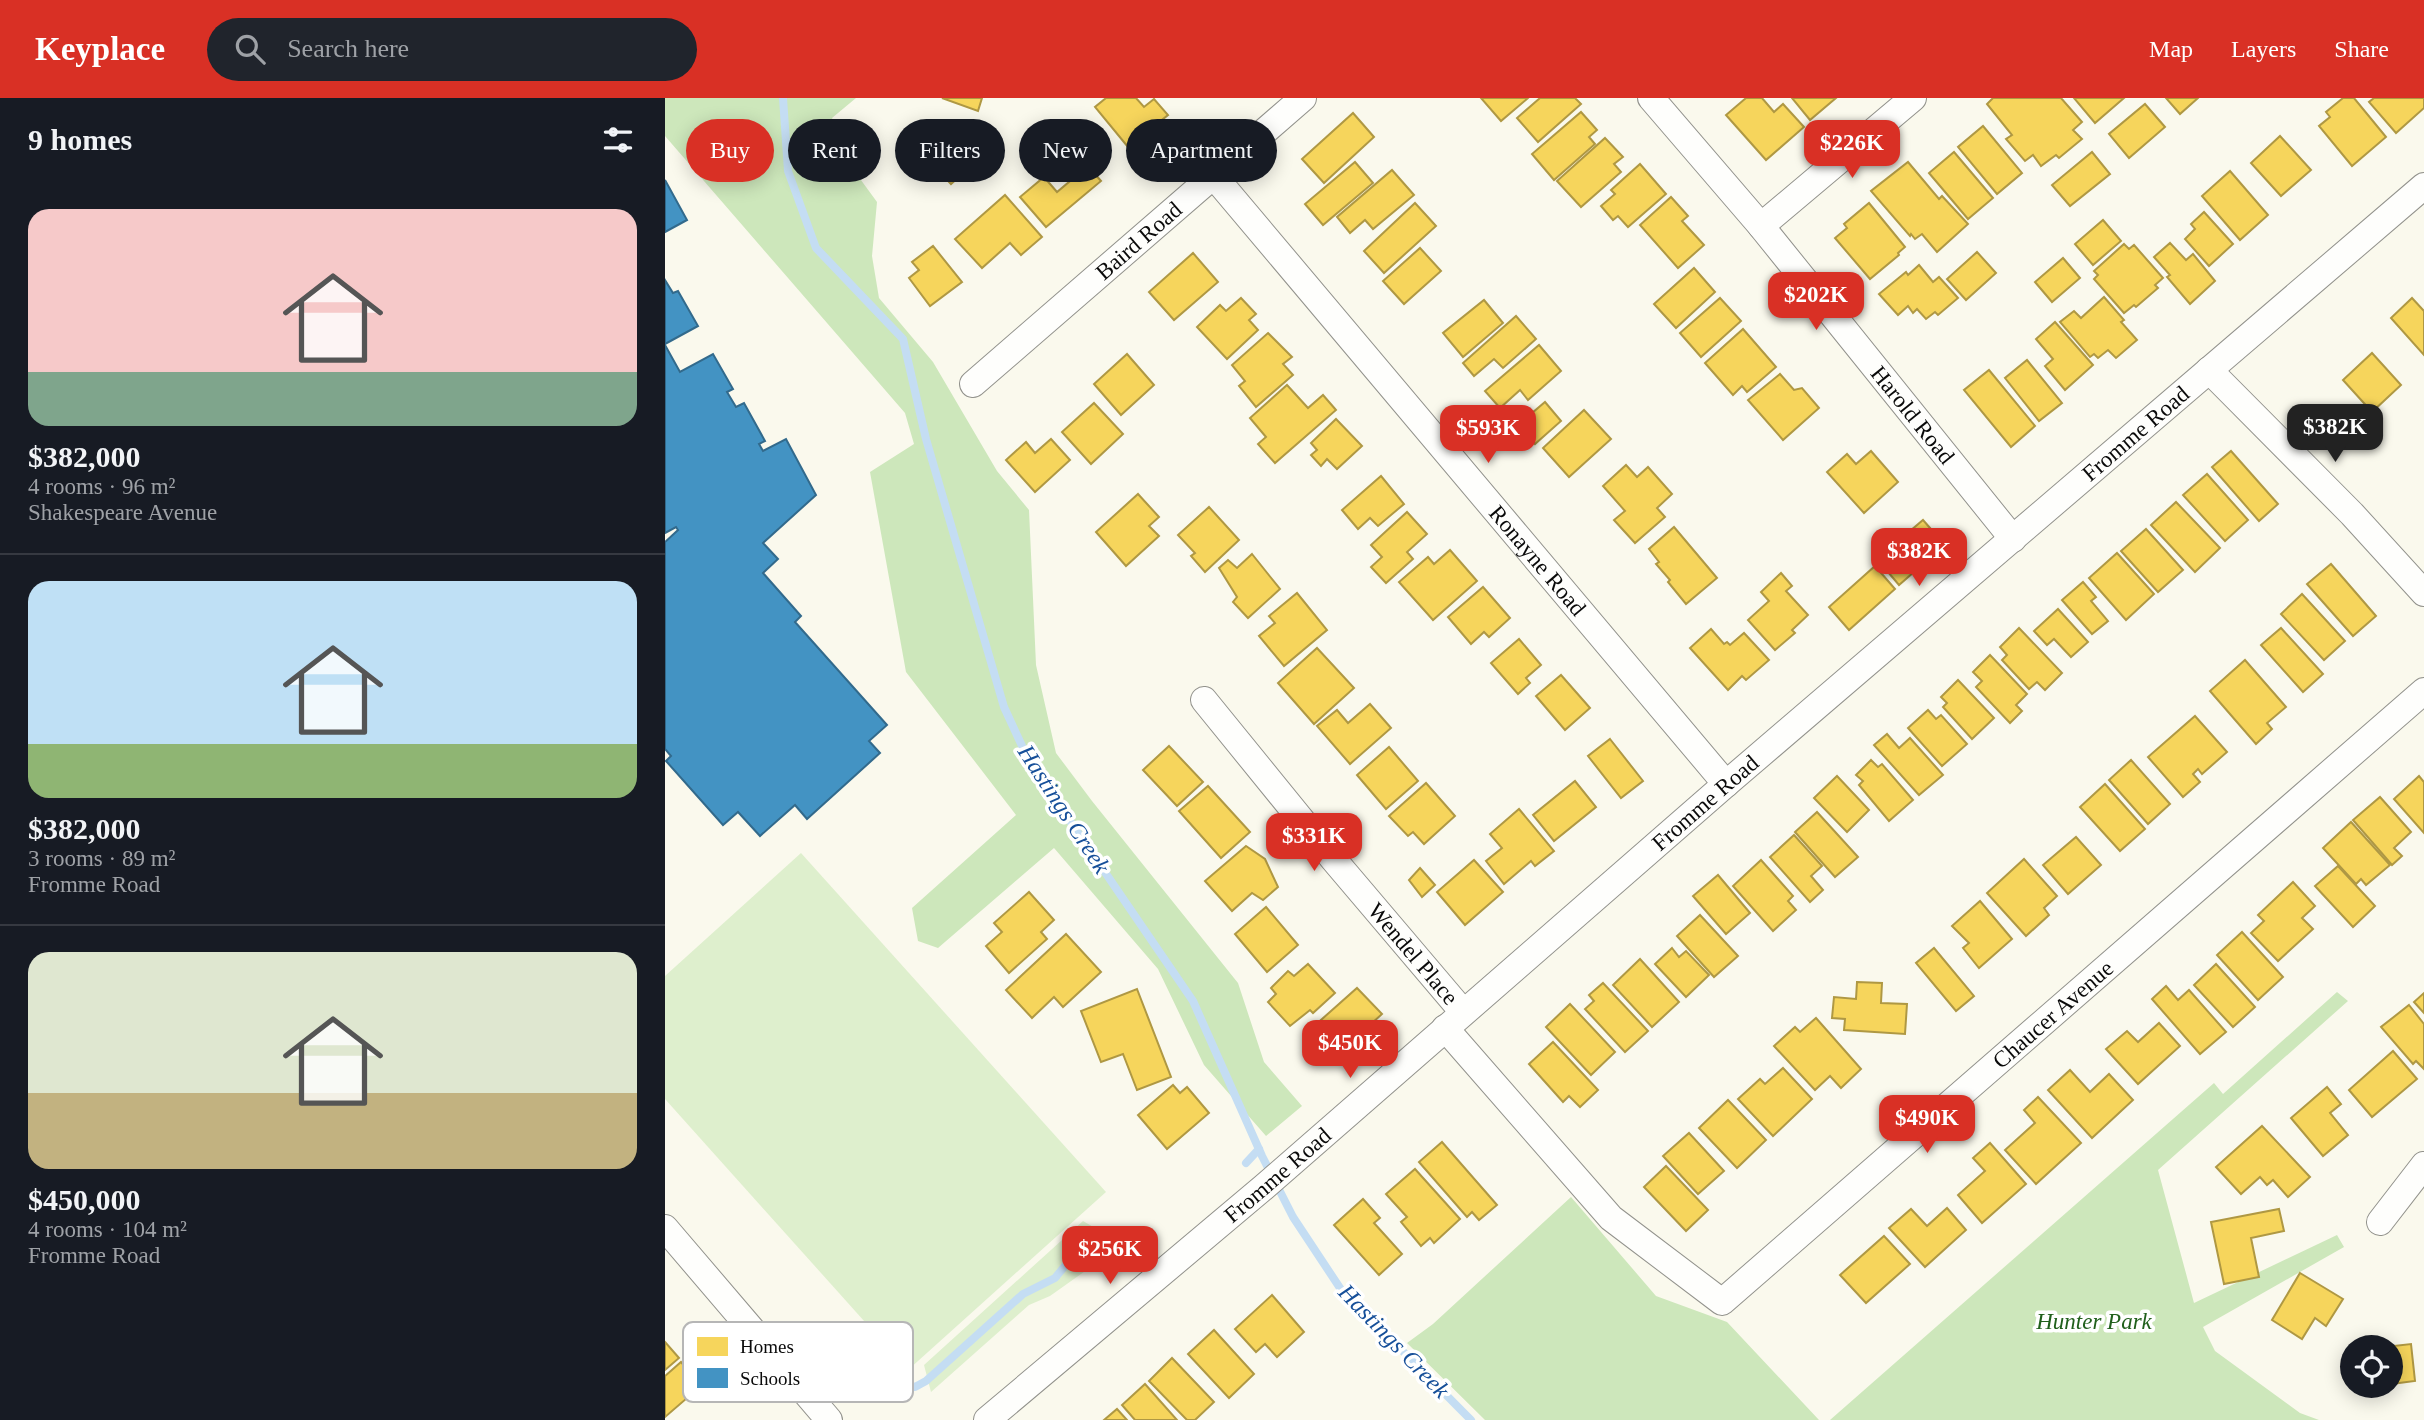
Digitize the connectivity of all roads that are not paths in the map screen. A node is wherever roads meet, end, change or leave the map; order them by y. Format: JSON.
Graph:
{"nodes":[{"id":1,"x":1303,"y":98,"type":"edge"},
{"id":2,"x":1651,"y":98,"type":"edge"},
{"id":3,"x":1913,"y":98,"type":"edge"},
{"id":4,"x":1277,"y":120,"type":"edge"},
{"id":5,"x":1205,"y":182,"type":"edge"},
{"id":6,"x":1219,"y":182,"type":"edge"},
{"id":7,"x":2424,"y":186,"type":"edge"},
{"id":8,"x":1761,"y":226,"type":"junction"},
{"id":9,"x":2209,"y":370,"type":"junction"},
{"id":10,"x":973,"y":384,"type":"dead end"},
{"id":11,"x":2013,"y":539,"type":"junction"},
{"id":12,"x":2424,"y":593,"type":"edge"},
{"id":13,"x":2424,"y":691,"type":"edge"},
{"id":14,"x":1204,"y":700,"type":"dead end"},
{"id":15,"x":1726,"y":784,"type":"junction"},
{"id":16,"x":1454,"y":1020,"type":"junction"},
{"id":17,"x":2424,"y":1165,"type":"edge"},
{"id":18,"x":2380,"y":1222,"type":"dead end"},
{"id":19,"x":665,"y":1228,"type":"edge"},
{"id":20,"x":745,"y":1322,"type":"edge"},
{"id":21,"x":814,"y":1402,"type":"edge"},
{"id":22,"x":829,"y":1420,"type":"edge"},
{"id":23,"x":986,"y":1420,"type":"edge"}],
"edges":[{"from":1,"to":4,"type":"street","name":"Baird Road"},
{"from":2,"to":8,"type":"street","name":"Harold Road"},
{"from":3,"to":8,"type":"street"},
{"from":5,"to":10,"type":"street","name":"Baird Road"},
{"from":6,"to":15,"type":"street","name":"Ronayne Road"},
{"from":7,"to":9,"type":"street","name":"Fromme Road"},
{"from":8,"to":11,"type":"street","name":"Harold Road"},
{"from":9,"to":11,"type":"street","name":"Fromme Road"},
{"from":9,"to":12,"type":"street"},
{"from":11,"to":15,"type":"street","name":"Fromme Road"},
{"from":13,"to":16,"type":"street","name":"Chaucer Avenue"},
{"from":14,"to":16,"type":"street","name":"Wendel Place"},
{"from":15,"to":16,"type":"street","name":"Fromme Road"},
{"from":16,"to":23,"type":"street","name":"Fromme Road"},
{"from":17,"to":18,"type":"street"},
{"from":19,"to":20,"type":"street"},
{"from":21,"to":22,"type":"street"}]}
